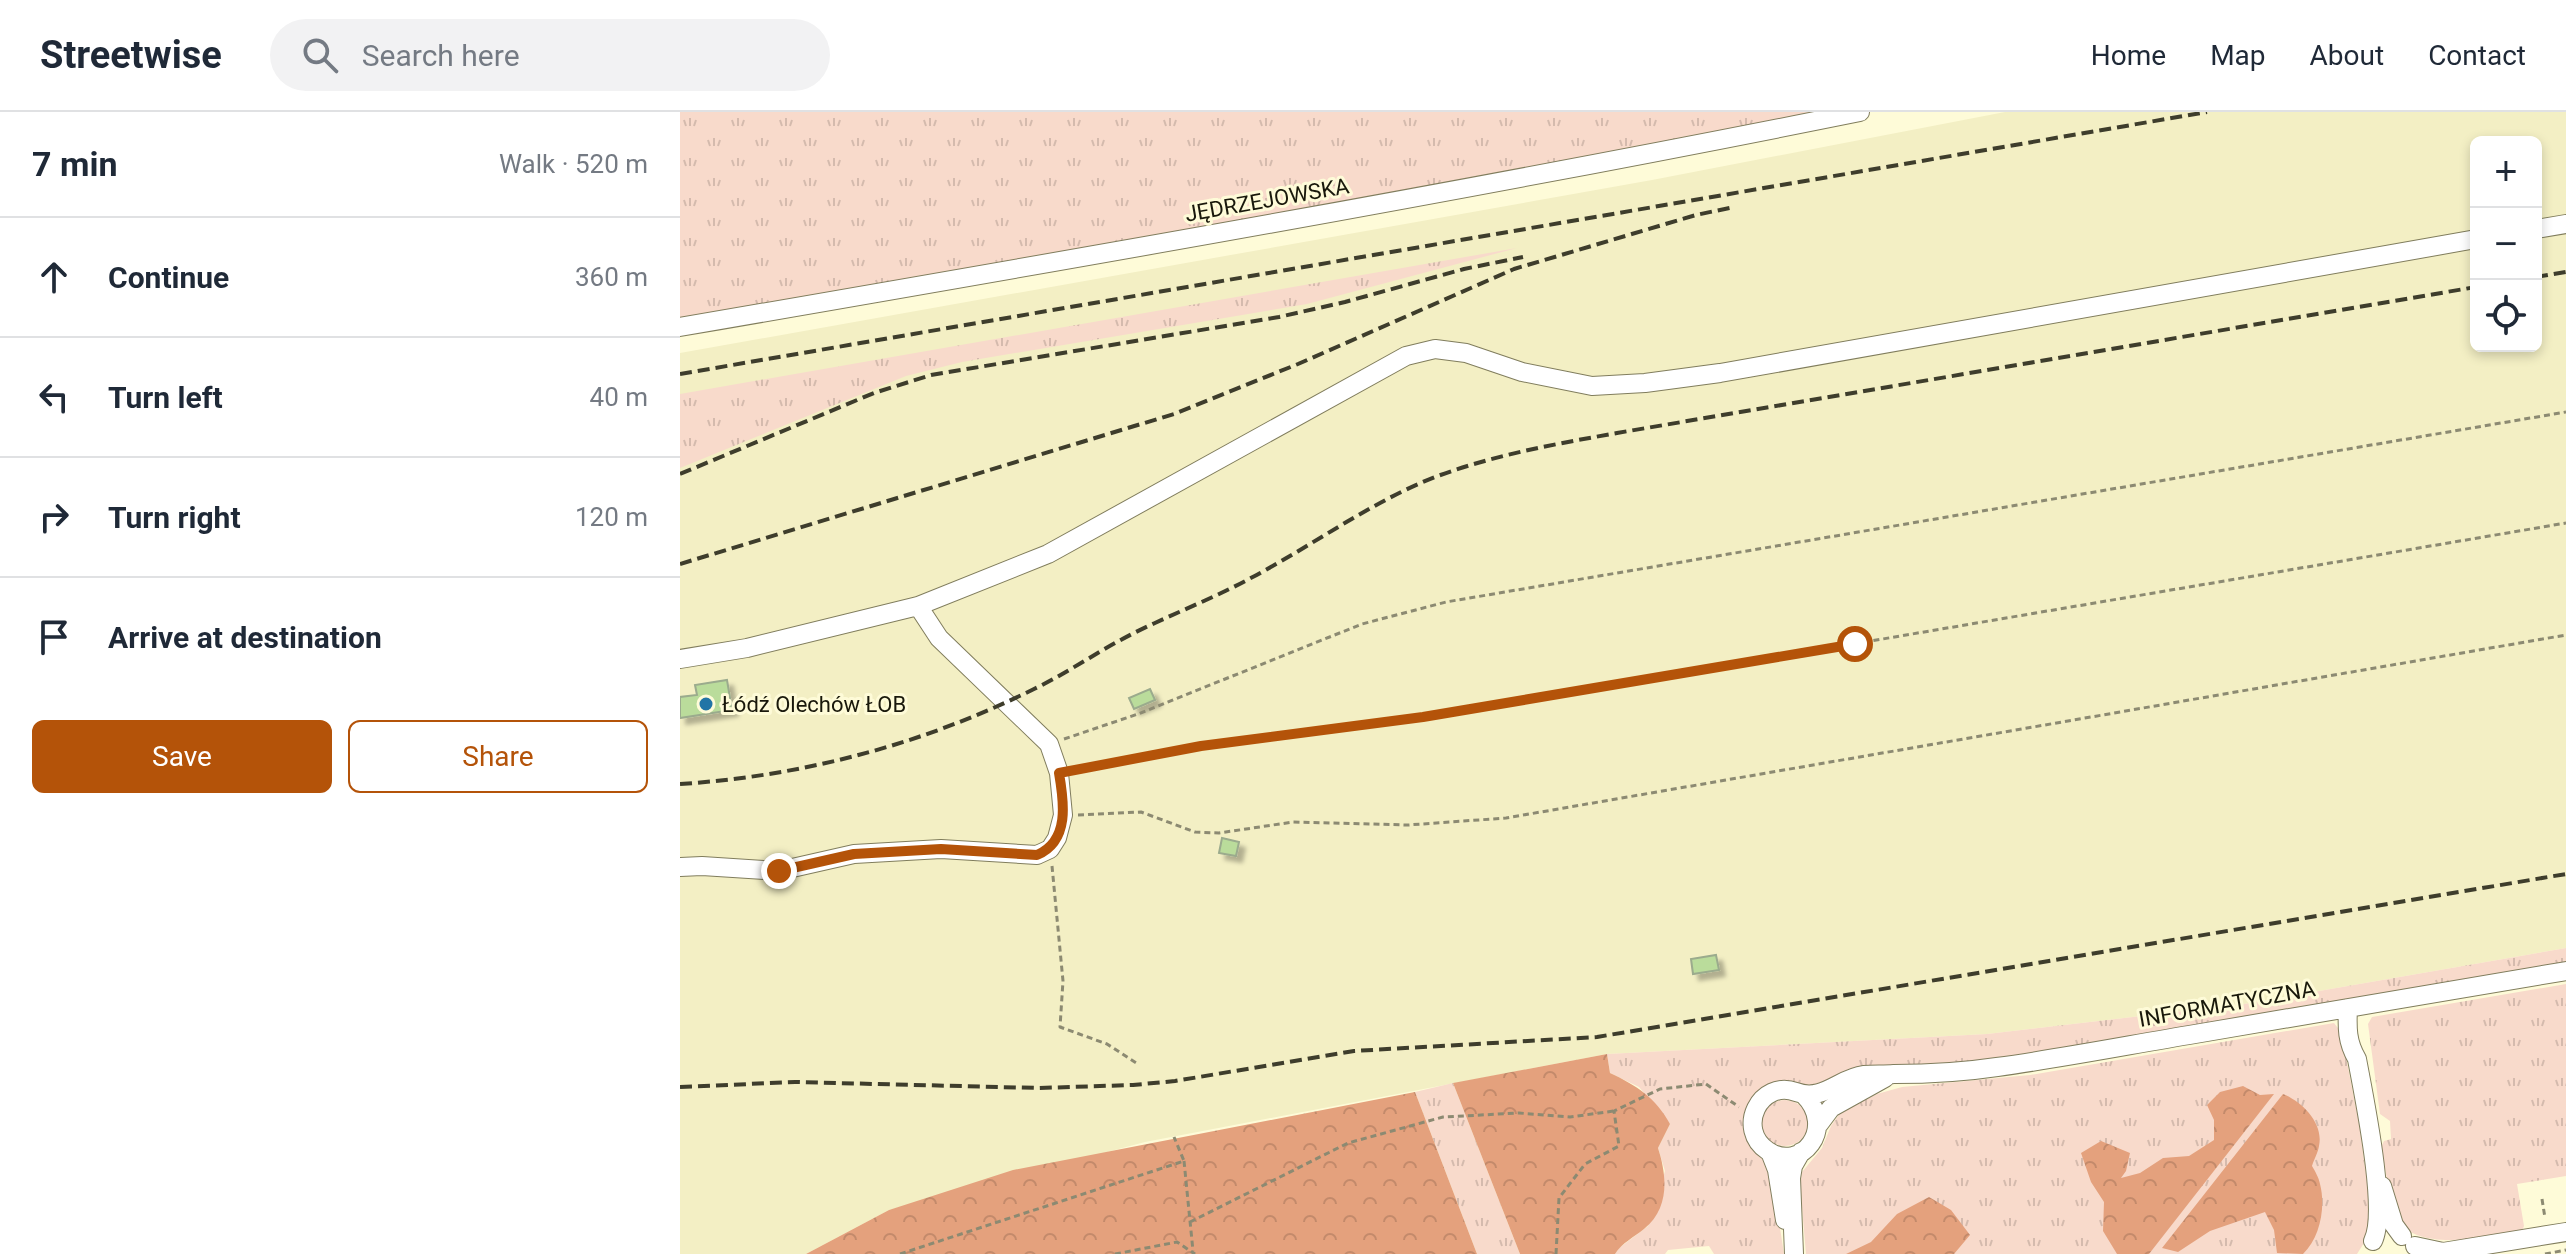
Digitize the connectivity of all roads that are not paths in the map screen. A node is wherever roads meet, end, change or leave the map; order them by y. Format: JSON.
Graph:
{"nodes":[{"id":1,"x":1860,"y":112,"type":"edge"},
{"id":2,"x":2566,"y":224,"type":"edge"},
{"id":3,"x":2542,"y":228,"type":"edge"},
{"id":4,"x":2470,"y":240,"type":"edge"},
{"id":5,"x":680,"y":327,"type":"edge"},
{"id":6,"x":918,"y":606,"type":"junction"},
{"id":7,"x":680,"y":659,"type":"edge"},
{"id":8,"x":680,"y":867,"type":"edge"},
{"id":9,"x":2566,"y":971,"type":"edge"},
{"id":10,"x":2348,"y":1008,"type":"junction"},
{"id":11,"x":1895,"y":1074,"type":"junction"},
{"id":12,"x":1804,"y":1095,"type":"junction"},
{"id":13,"x":1819,"y":1124,"type":"junction"},
{"id":14,"x":1770,"y":1152,"type":"junction"},
{"id":15,"x":1801,"y":1152,"type":"junction"},
{"id":16,"x":2376,"y":1169,"type":"junction"},
{"id":17,"x":2566,"y":1232,"type":"edge"},
{"id":18,"x":2412,"y":1246,"type":"edge"},
{"id":19,"x":2369,"y":1248,"type":"edge"},
{"id":20,"x":2442,"y":1253,"type":"edge"},
{"id":21,"x":1793,"y":1254,"type":"edge"}],
"edges":[{"from":1,"to":5,"type":"street","name":"JĘDRZEJOWSKA"},
{"from":2,"to":3,"type":"street"},
{"from":4,"to":6,"type":"street"},
{"from":6,"to":7,"type":"street"},
{"from":6,"to":8,"type":"street"},
{"from":9,"to":10,"type":"street","name":"INFORMATYCZNA"},
{"from":10,"to":11,"type":"street","name":"INFORMATYCZNA"},
{"from":10,"to":16,"type":"street"},
{"from":11,"to":12,"type":"street","name":"INFORMATYCZNA"},
{"from":11,"to":13,"type":"street","name":"INFORMATYCZNA"},
{"from":12,"to":13,"type":"street"},
{"from":12,"to":14,"type":"street","name":"INFORMATYCZNA"},
{"from":13,"to":15,"type":"street","name":"INFORMATYCZNA"},
{"from":14,"to":15,"type":"street"},
{"from":14,"to":21,"type":"street","name":"INFORMATYCZNA"},
{"from":15,"to":21,"type":"street","name":"INFORMATYCZNA"},
{"from":16,"to":18,"type":"street"},
{"from":16,"to":19,"type":"street"},
{"from":17,"to":20,"type":"street"},
{"from":18,"to":19,"type":"street"},
{"from":18,"to":20,"type":"street"}]}
